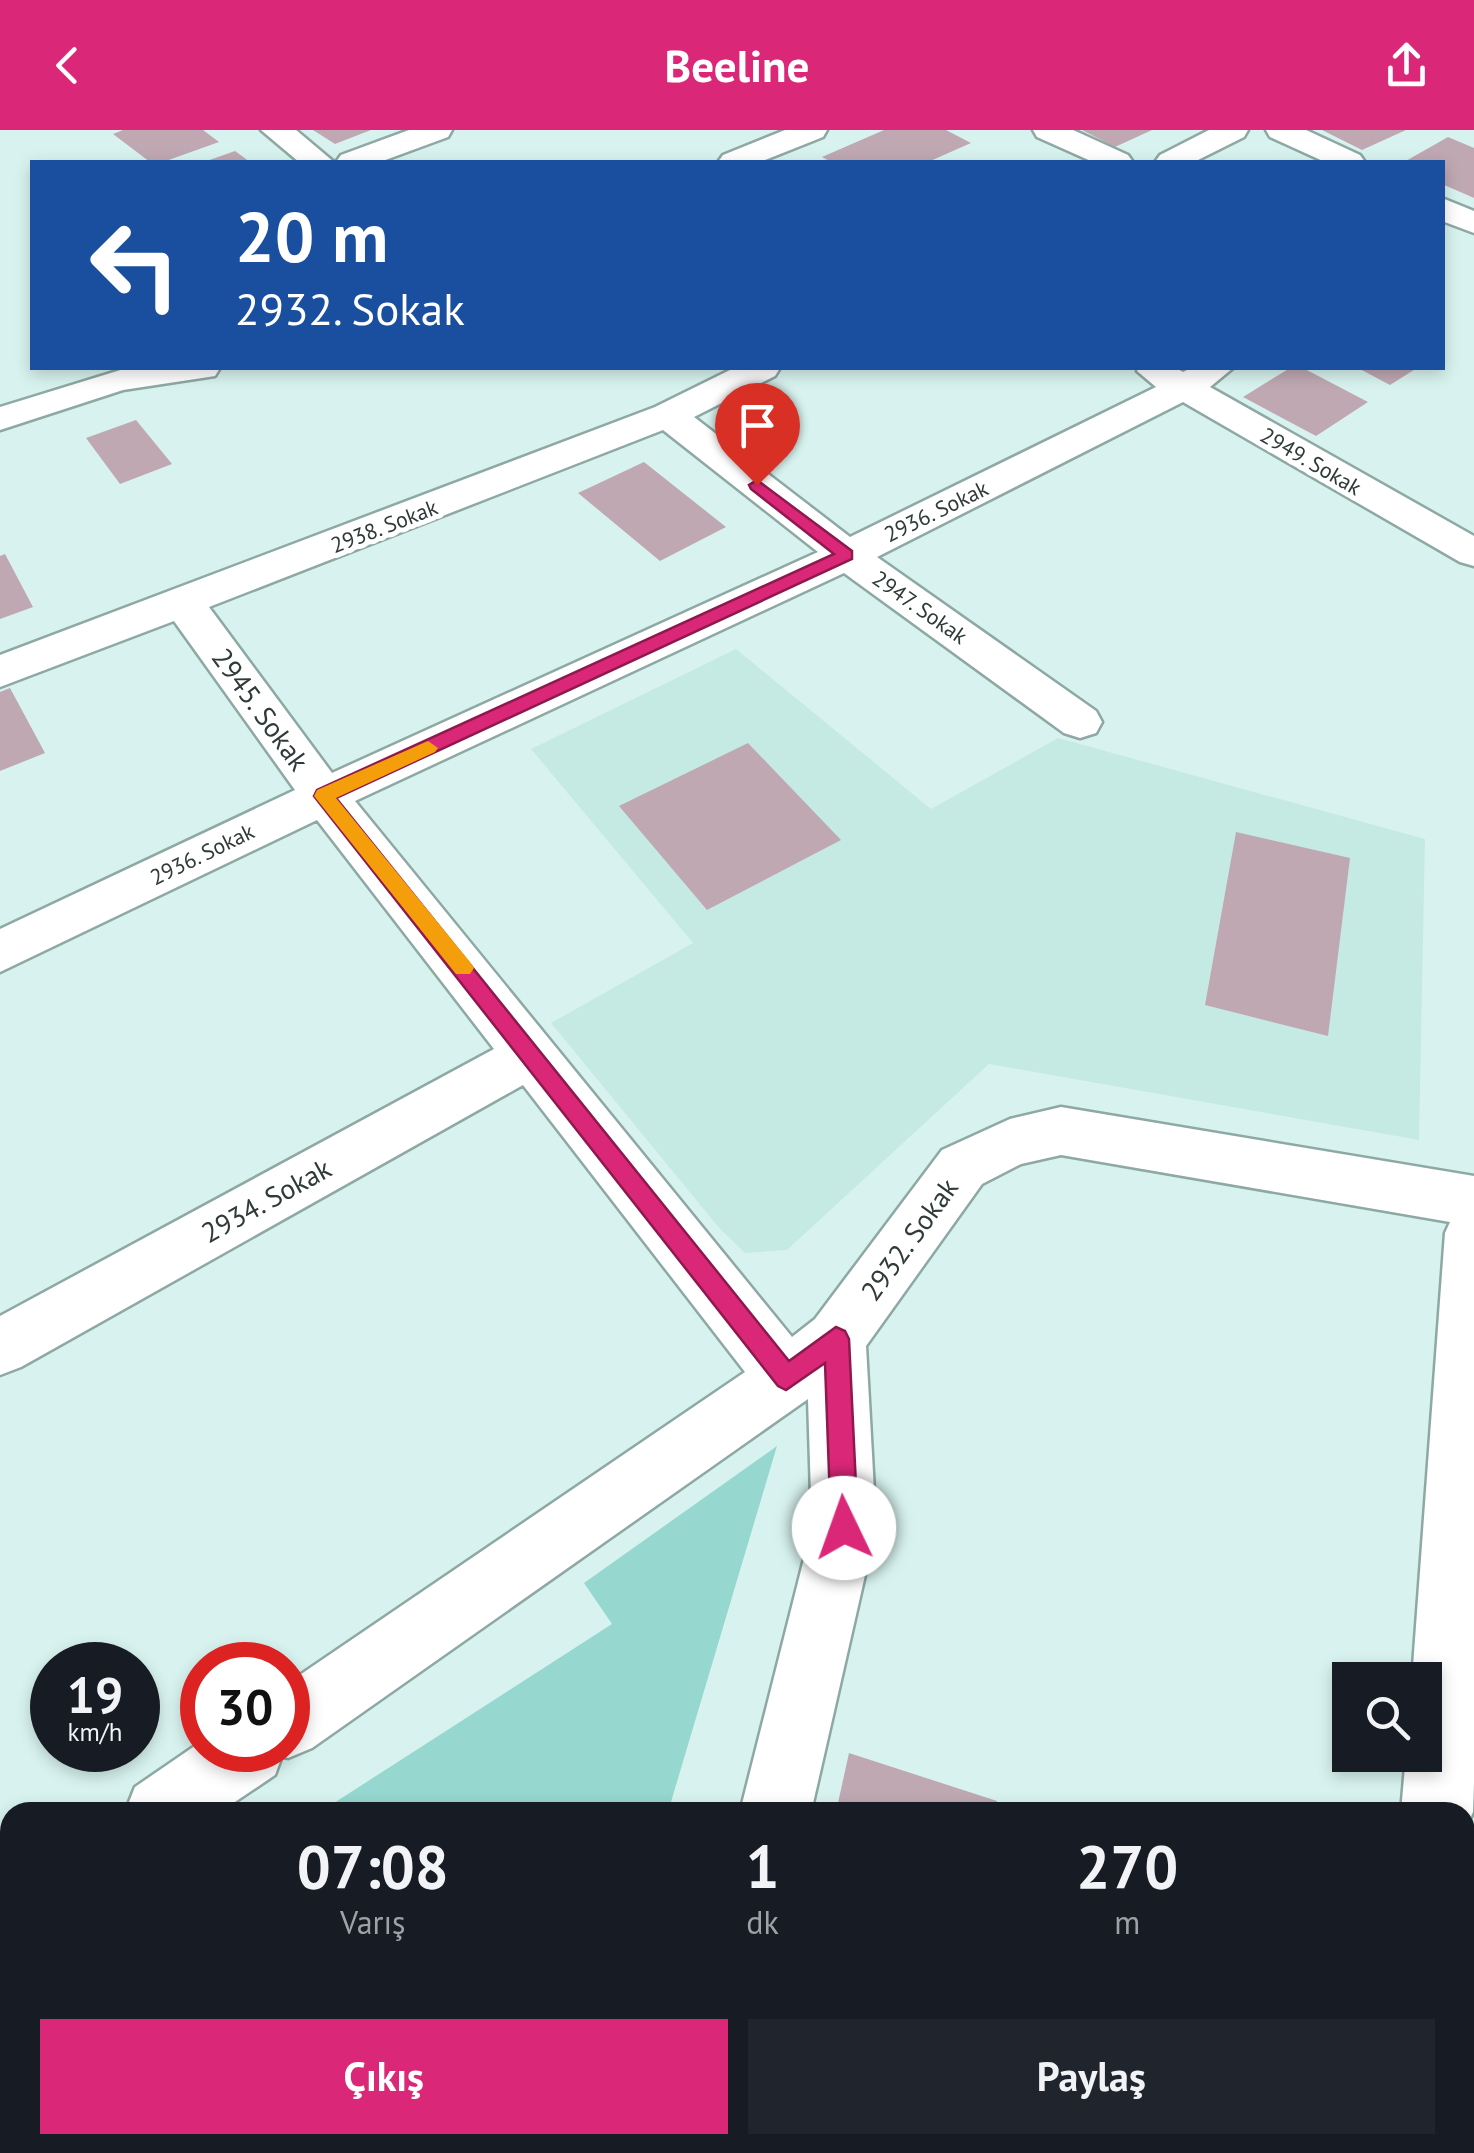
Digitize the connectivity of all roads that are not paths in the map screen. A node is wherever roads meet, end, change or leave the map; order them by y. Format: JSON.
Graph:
{"nodes":[{"id":1,"x":276,"y":130,"type":"edge"},
{"id":2,"x":436,"y":130,"type":"edge"},
{"id":3,"x":734,"y":130,"type":"edge"},
{"id":4,"x":812,"y":130,"type":"edge"},
{"id":5,"x":1048,"y":130,"type":"edge"},
{"id":6,"x":1233,"y":130,"type":"edge"},
{"id":7,"x":1281,"y":130,"type":"edge"},
{"id":8,"x":777,"y":156,"type":"edge"},
{"id":9,"x":315,"y":160,"type":"edge"},
{"id":10,"x":357,"y":160,"type":"edge"},
{"id":11,"x":748,"y":160,"type":"edge"},
{"id":12,"x":1113,"y":160,"type":"edge"},
{"id":13,"x":1175,"y":160,"type":"edge"},
{"id":14,"x":1345,"y":160,"type":"edge"},
{"id":15,"x":188,"y":370,"type":"edge"},
{"id":16,"x":758,"y":370,"type":"edge"},
{"id":17,"x":1183,"y":374,"type":"edge"},
{"id":18,"x":668,"y":415,"type":"junction"},
{"id":19,"x":0,"y":419,"type":"edge"},
{"id":20,"x":1474,"y":553,"type":"edge"},
{"id":21,"x":846,"y":555,"type":"junction"},
{"id":22,"x":184,"y":604,"type":"junction"},
{"id":23,"x":0,"y":672,"type":"edge"},
{"id":24,"x":1080,"y":722,"type":"dead end"},
{"id":25,"x":324,"y":796,"type":"junction"},
{"id":26,"x":0,"y":952,"type":"edge"},
{"id":27,"x":532,"y":1054,"type":"junction"},
{"id":28,"x":1474,"y":1201,"type":"edge"},
{"id":29,"x":1474,"y":1233,"type":"edge"},
{"id":30,"x":836,"y":1339,"type":"junction"},
{"id":31,"x":0,"y":1347,"type":"edge"},
{"id":32,"x":786,"y":1378,"type":"junction"},
{"id":33,"x":310,"y":1709,"type":"edge"},
{"id":34,"x":218,"y":1772,"type":"edge"},
{"id":35,"x":175,"y":1802,"type":"edge"},
{"id":36,"x":778,"y":1802,"type":"edge"},
{"id":37,"x":1439,"y":1802,"type":"edge"}],
"edges":[{"from":1,"to":9,"type":"street"},
{"from":2,"to":10,"type":"street"},
{"from":3,"to":8,"type":"street"},
{"from":4,"to":8,"type":"street"},
{"from":5,"to":12,"type":"street"},
{"from":6,"to":13,"type":"street"},
{"from":7,"to":14,"type":"street"},
{"from":8,"to":11,"type":"street"},
{"from":15,"to":19,"type":"street"},
{"from":16,"to":18,"type":"street","name":"2938. Sokak"},
{"from":17,"to":20,"type":"street","name":"2949. Sokak"},
{"from":17,"to":21,"type":"street","name":"2936. Sokak"},
{"from":18,"to":21,"type":"street","name":"2947. Sokak"},
{"from":18,"to":22,"type":"street","name":"2938. Sokak"},
{"from":21,"to":24,"type":"street","name":"2947. Sokak"},
{"from":21,"to":25,"type":"street","name":"2936. Sokak"},
{"from":22,"to":23,"type":"street","name":"2938. Sokak"},
{"from":22,"to":25,"type":"street","name":"2945. Sokak"},
{"from":25,"to":26,"type":"street","name":"2936. Sokak"},
{"from":25,"to":27,"type":"street","name":"2945. Sokak"},
{"from":27,"to":31,"type":"street","name":"2934. Sokak"},
{"from":27,"to":32,"type":"street","name":"2945. Sokak"},
{"from":28,"to":30,"type":"street","name":"2932. Sokak"},
{"from":29,"to":37,"type":"street"},
{"from":30,"to":32,"type":"street","name":"2932. Sokak"},
{"from":30,"to":36,"type":"street"},
{"from":32,"to":33,"type":"street","name":"2932. Sokak"},
{"from":34,"to":35,"type":"street"}]}
